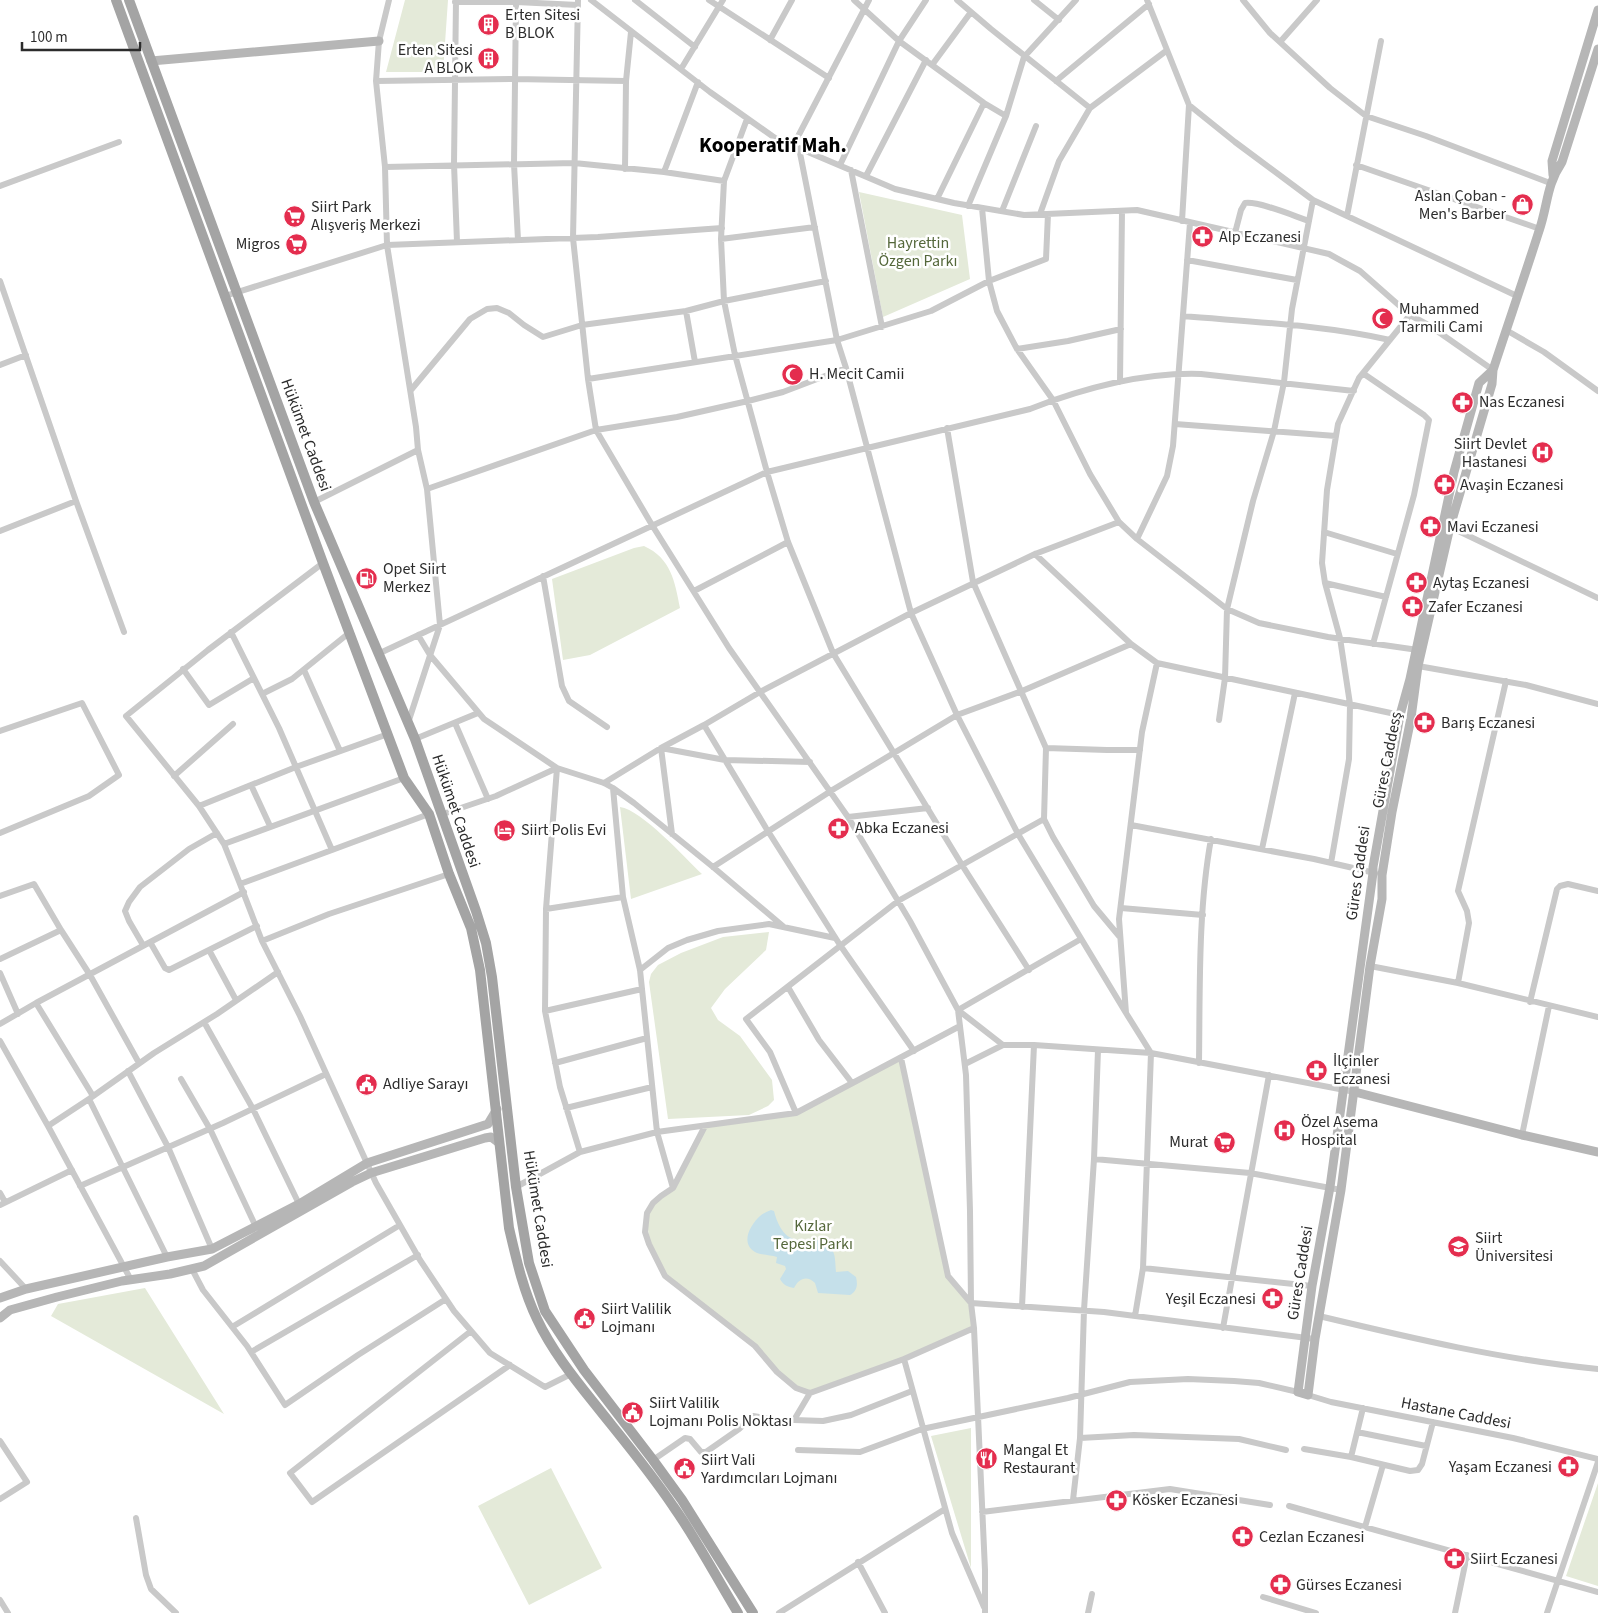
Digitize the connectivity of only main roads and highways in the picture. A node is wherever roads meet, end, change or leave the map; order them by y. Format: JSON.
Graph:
{"nodes":[{"id":1,"x":116,"y":0,"type":"edge"},
{"id":2,"x":129,"y":0,"type":"edge"},
{"id":3,"x":738,"y":1613,"type":"edge"},
{"id":4,"x":753,"y":1613,"type":"edge"}],
"edges":[{"from":1,"to":3,"type":"main road"},
{"from":2,"to":4,"type":"main road","name":"Hükümet Caddesi"}]}
